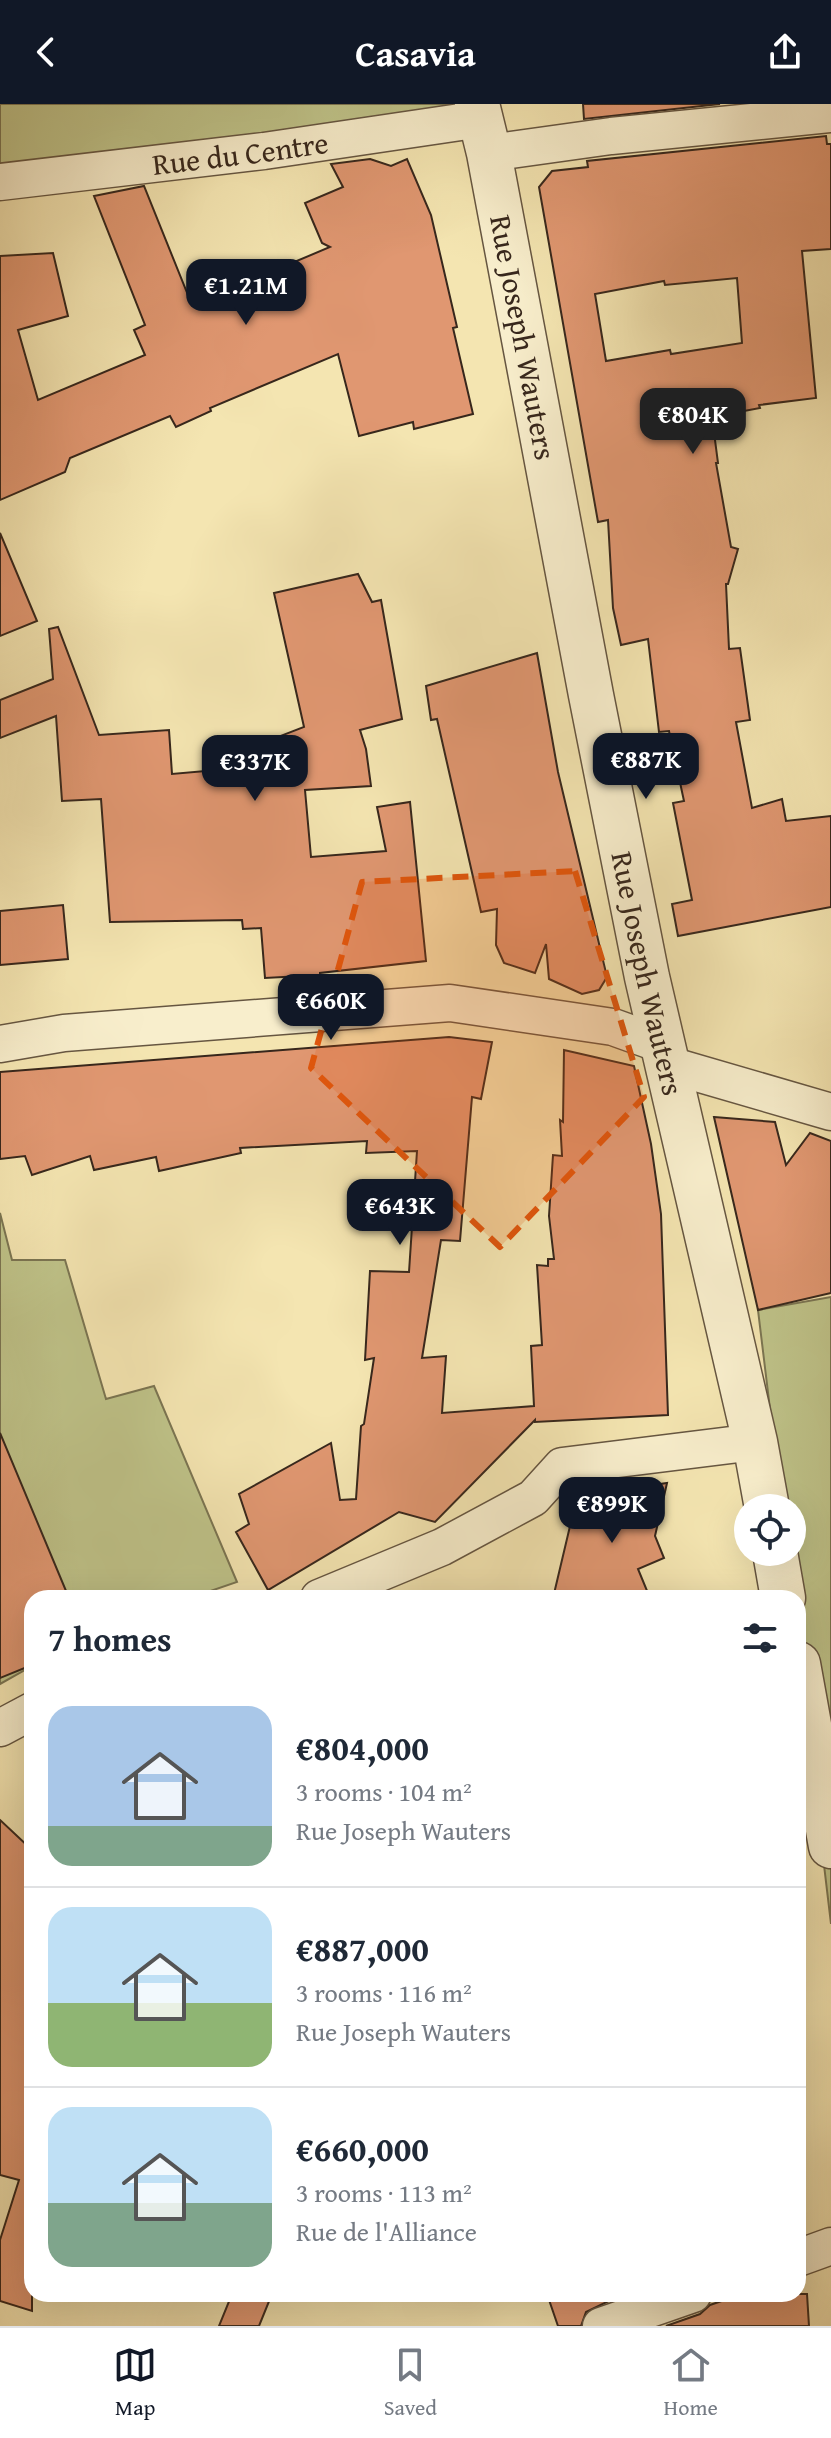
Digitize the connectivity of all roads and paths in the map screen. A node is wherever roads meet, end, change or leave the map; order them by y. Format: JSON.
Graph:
{"nodes":[{"id":1,"x":831,"y":114,"type":"edge"},
{"id":2,"x":482,"y":125,"type":"edge"},
{"id":3,"x":0,"y":182,"type":"edge"},
{"id":4,"x":0,"y":1044,"type":"edge"},
{"id":5,"x":665,"y":1054,"type":"junction"},
{"id":6,"x":831,"y":1112,"type":"edge"},
{"id":7,"x":755,"y":1442,"type":"junction"},
{"id":8,"x":764,"y":1494,"type":"edge"},
{"id":9,"x":777,"y":1566,"type":"edge"},
{"id":10,"x":338,"y":1590,"type":"edge"},
{"id":11,"x":782,"y":1590,"type":"edge"},
{"id":12,"x":806,"y":1708,"type":"edge"},
{"id":13,"x":24,"y":1715,"type":"edge"},
{"id":14,"x":0,"y":1728,"type":"edge"},
{"id":15,"x":831,"y":1846,"type":"edge"},
{"id":16,"x":831,"y":2246,"type":"edge"},
{"id":17,"x":806,"y":2255,"type":"edge"},
{"id":18,"x":670,"y":2302,"type":"edge"},
{"id":19,"x":601,"y":2326,"type":"edge"}],
"edges":[{"from":1,"to":2,"type":"street","name":"Rue du Centre"},
{"from":2,"to":3,"type":"street","name":"Rue du Centre"},
{"from":2,"to":5,"type":"street","name":"Rue Joseph Wauters"},
{"from":4,"to":5,"type":"street"},
{"from":5,"to":6,"type":"street"},
{"from":5,"to":7,"type":"street","name":"Rue Joseph Wauters"},
{"from":7,"to":8,"type":"street","name":"Rue Joseph Wauters"},
{"from":7,"to":10,"type":"street"},
{"from":9,"to":11,"type":"street"},
{"from":12,"to":15,"type":"street"},
{"from":13,"to":14,"type":"street"},
{"from":16,"to":17,"type":"street"},
{"from":18,"to":19,"type":"street"}]}
